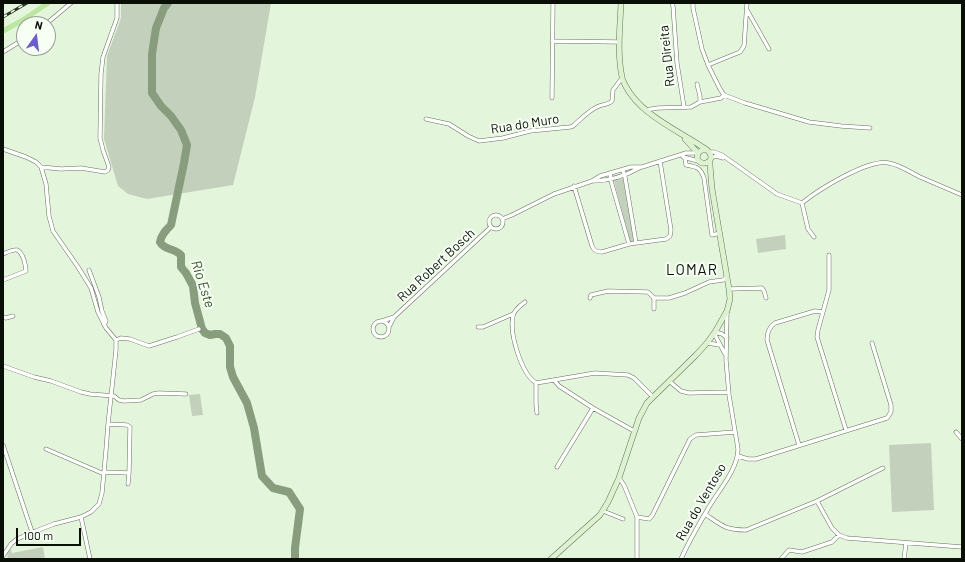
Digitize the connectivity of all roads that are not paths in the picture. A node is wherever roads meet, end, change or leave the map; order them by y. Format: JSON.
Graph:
{"nodes":[{"id":1,"x":48,"y":3,"type":"edge"},
{"id":2,"x":71,"y":3,"type":"edge"},
{"id":3,"x":117,"y":3,"type":"edge"},
{"id":4,"x":553,"y":3,"type":"edge"},
{"id":5,"x":621,"y":3,"type":"edge"},
{"id":6,"x":672,"y":3,"type":"edge"},
{"id":7,"x":693,"y":3,"type":"edge"},
{"id":8,"x":747,"y":3,"type":"edge"},
{"id":9,"x":747,"y":9,"type":"junction"},
{"id":10,"x":56,"y":16,"type":"edge"},
{"id":11,"x":3,"y":31,"type":"edge"},
{"id":12,"x":552,"y":41,"type":"junction"},
{"id":13,"x":619,"y":42,"type":"junction"},
{"id":14,"x":16,"y":44,"type":"edge"},
{"id":15,"x":769,"y":49,"type":"dead end"},
{"id":16,"x":3,"y":52,"type":"edge"},
{"id":17,"x":708,"y":65,"type":"junction"},
{"id":18,"x":622,"y":78,"type":"junction"},
{"id":19,"x":697,"y":84,"type":"dead end"},
{"id":20,"x":724,"y":95,"type":"junction"},
{"id":21,"x":552,"y":98,"type":"dead end"},
{"id":22,"x":700,"y":102,"type":"junction"},
{"id":23,"x":684,"y":107,"type":"junction"},
{"id":24,"x":645,"y":110,"type":"junction"},
{"id":25,"x":426,"y":119,"type":"dead end"},
{"id":26,"x":870,"y":128,"type":"dead end"},
{"id":27,"x":675,"y":130,"type":"junction"},
{"id":28,"x":685,"y":139,"type":"junction"},
{"id":29,"x":3,"y":149,"type":"edge"},
{"id":30,"x":708,"y":151,"type":"junction"},
{"id":31,"x":698,"y":153,"type":"junction"},
{"id":32,"x":686,"y":155,"type":"junction"},
{"id":33,"x":710,"y":159,"type":"junction"},
{"id":34,"x":727,"y":160,"type":"junction"},
{"id":35,"x":660,"y":162,"type":"junction"},
{"id":36,"x":700,"y":162,"type":"junction"},
{"id":37,"x":642,"y":166,"type":"junction"},
{"id":38,"x":41,"y":167,"type":"junction"},
{"id":39,"x":622,"y":170,"type":"junction"},
{"id":40,"x":610,"y":173,"type":"junction"},
{"id":41,"x":624,"y":175,"type":"junction"},
{"id":42,"x":611,"y":179,"type":"junction"},
{"id":43,"x":592,"y":181,"type":"junction"},
{"id":44,"x":574,"y":186,"type":"junction"},
{"id":45,"x":712,"y":189,"type":"junction"},
{"id":46,"x":962,"y":195,"type":"edge"},
{"id":47,"x":802,"y":203,"type":"junction"},
{"id":48,"x":502,"y":219,"type":"junction"},
{"id":49,"x":491,"y":228,"type":"junction"},
{"id":50,"x":720,"y":233,"type":"junction"},
{"id":51,"x":814,"y":237,"type":"dead end"},
{"id":52,"x":636,"y":243,"type":"junction"},
{"id":53,"x":629,"y":244,"type":"junction"},
{"id":54,"x":3,"y":254,"type":"edge"},
{"id":55,"x":829,"y":255,"type":"dead end"},
{"id":56,"x":89,"y":270,"type":"dead end"},
{"id":57,"x":727,"y":277,"type":"junction"},
{"id":58,"x":3,"y":280,"type":"edge"},
{"id":59,"x":729,"y":289,"type":"junction"},
{"id":60,"x":590,"y":298,"type":"dead end"},
{"id":61,"x":654,"y":298,"type":"junction"},
{"id":62,"x":766,"y":298,"type":"dead end"},
{"id":63,"x":525,"y":302,"type":"dead end"},
{"id":64,"x":654,"y":309,"type":"dead end"},
{"id":65,"x":727,"y":311,"type":"junction"},
{"id":66,"x":823,"y":312,"type":"junction"},
{"id":67,"x":513,"y":314,"type":"junction"},
{"id":68,"x":13,"y":316,"type":"dead end"},
{"id":69,"x":3,"y":317,"type":"edge"},
{"id":70,"x":394,"y":317,"type":"junction"},
{"id":71,"x":382,"y":321,"type":"junction"},
{"id":72,"x":104,"y":325,"type":"junction"},
{"id":73,"x":389,"y":327,"type":"junction"},
{"id":74,"x":478,"y":328,"type":"dead end"},
{"id":75,"x":199,"y":329,"type":"dead end"},
{"id":76,"x":715,"y":332,"type":"junction"},
{"id":77,"x":727,"y":338,"type":"junction"},
{"id":78,"x":116,"y":340,"type":"junction"},
{"id":79,"x":707,"y":343,"type":"junction"},
{"id":80,"x":872,"y":343,"type":"dead end"},
{"id":81,"x":720,"y":345,"type":"junction"},
{"id":82,"x":726,"y":355,"type":"junction"},
{"id":83,"x":3,"y":366,"type":"edge"},
{"id":84,"x":554,"y":380,"type":"junction"},
{"id":85,"x":669,"y":381,"type":"junction"},
{"id":86,"x":536,"y":383,"type":"junction"},
{"id":87,"x":729,"y":392,"type":"junction"},
{"id":88,"x":186,"y":394,"type":"dead end"},
{"id":89,"x":112,"y":395,"type":"junction"},
{"id":90,"x":653,"y":397,"type":"junction"},
{"id":91,"x":593,"y":408,"type":"junction"},
{"id":92,"x":537,"y":413,"type":"dead end"},
{"id":93,"x":108,"y":424,"type":"junction"},
{"id":94,"x":846,"y":430,"type":"junction"},
{"id":95,"x":634,"y":431,"type":"junction"},
{"id":96,"x":735,"y":432,"type":"junction"},
{"id":97,"x":956,"y":432,"type":"dead end"},
{"id":98,"x":962,"y":439,"type":"edge"},
{"id":99,"x":3,"y":445,"type":"edge"},
{"id":100,"x":799,"y":445,"type":"junction"},
{"id":101,"x":46,"y":449,"type":"dead end"},
{"id":102,"x":738,"y":456,"type":"junction"},
{"id":103,"x":557,"y":467,"type":"dead end"},
{"id":104,"x":883,"y":468,"type":"dead end"},
{"id":105,"x":104,"y":473,"type":"junction"},
{"id":106,"x":129,"y":473,"type":"junction"},
{"id":107,"x":619,"y":478,"type":"junction"},
{"id":108,"x":128,"y":484,"type":"dead end"},
{"id":109,"x":817,"y":501,"type":"junction"},
{"id":110,"x":603,"y":510,"type":"junction"},
{"id":111,"x":705,"y":514,"type":"junction"},
{"id":112,"x":82,"y":517,"type":"junction"},
{"id":113,"x":637,"y":517,"type":"junction"},
{"id":114,"x":623,"y":519,"type":"dead end"},
{"id":115,"x":32,"y":532,"type":"junction"},
{"id":116,"x":839,"y":535,"type":"junction"},
{"id":117,"x":906,"y":543,"type":"junction"},
{"id":118,"x":962,"y":547,"type":"edge"},
{"id":119,"x":3,"y":556,"type":"edge"},
{"id":120,"x":90,"y":559,"type":"edge"},
{"id":121,"x":551,"y":559,"type":"edge"},
{"id":122,"x":637,"y":559,"type":"edge"},
{"id":123,"x":681,"y":559,"type":"edge"},
{"id":124,"x":781,"y":559,"type":"edge"},
{"id":125,"x":904,"y":559,"type":"edge"}],
"edges":[{"from":1,"to":11,"type":"main road"},
{"from":2,"to":10,"type":"street"},
{"from":3,"to":38,"type":"street"},
{"from":4,"to":12,"type":"street"},
{"from":5,"to":13,"type":"main road"},
{"from":6,"to":23,"type":"street","name":"Rua Direita"},
{"from":7,"to":17,"type":"street"},
{"from":8,"to":9,"type":"street"},
{"from":9,"to":15,"type":"street"},
{"from":9,"to":17,"type":"street"},
{"from":12,"to":13,"type":"street"},
{"from":12,"to":21,"type":"street"},
{"from":13,"to":18,"type":"main road"},
{"from":14,"to":16,"type":"street"},
{"from":17,"to":20,"type":"street"},
{"from":18,"to":24,"type":"main road"},
{"from":18,"to":25,"type":"street","name":"Rua do Muro"},
{"from":19,"to":22,"type":"street"},
{"from":20,"to":22,"type":"street"},
{"from":20,"to":26,"type":"street"},
{"from":22,"to":23,"type":"street"},
{"from":23,"to":24,"type":"street"},
{"from":24,"to":27,"type":"main road"},
{"from":27,"to":28,"type":"main road"},
{"from":27,"to":30,"type":"main road"},
{"from":28,"to":31,"type":"main road"},
{"from":28,"to":32,"type":"street"},
{"from":29,"to":38,"type":"street"},
{"from":30,"to":31,"type":"main road"},
{"from":30,"to":33,"type":"main road"},
{"from":30,"to":34,"type":"street"},
{"from":31,"to":32,"type":"street"},
{"from":31,"to":36,"type":"main road"},
{"from":32,"to":35,"type":"street"},
{"from":32,"to":36,"type":"street"},
{"from":32,"to":50,"type":"street"},
{"from":33,"to":34,"type":"street"},
{"from":33,"to":36,"type":"main road"},
{"from":33,"to":45,"type":"main road"},
{"from":34,"to":47,"type":"street"},
{"from":35,"to":37,"type":"street"},
{"from":35,"to":52,"type":"street"},
{"from":36,"to":45,"type":"main road"},
{"from":37,"to":39,"type":"street"},
{"from":37,"to":41,"type":"street"},
{"from":38,"to":72,"type":"street"},
{"from":39,"to":40,"type":"street"},
{"from":39,"to":41,"type":"street"},
{"from":40,"to":42,"type":"street"},
{"from":40,"to":43,"type":"street"},
{"from":41,"to":42,"type":"street"},
{"from":41,"to":52,"type":"street"},
{"from":42,"to":43,"type":"street"},
{"from":42,"to":53,"type":"street"},
{"from":43,"to":44,"type":"street"},
{"from":44,"to":48,"type":"street"},
{"from":44,"to":53,"type":"street"},
{"from":45,"to":50,"type":"main road"},
{"from":46,"to":47,"type":"street"},
{"from":47,"to":51,"type":"street"},
{"from":48,"to":49,"type":"street","name":"Rua Robert Bosch"},
{"from":48,"to":49,"type":"street","name":"Rua Robert Bosch"},
{"from":49,"to":70,"type":"street","name":"Rua Robert Bosch"},
{"from":50,"to":57,"type":"main road"},
{"from":52,"to":53,"type":"street"},
{"from":54,"to":58,"type":"street"},
{"from":55,"to":66,"type":"street"},
{"from":56,"to":72,"type":"street"},
{"from":57,"to":59,"type":"main road"},
{"from":57,"to":61,"type":"street"},
{"from":59,"to":62,"type":"street"},
{"from":59,"to":65,"type":"main road"},
{"from":60,"to":61,"type":"street"},
{"from":61,"to":64,"type":"street"},
{"from":63,"to":67,"type":"street"},
{"from":65,"to":76,"type":"main road"},
{"from":65,"to":77,"type":"street"},
{"from":66,"to":94,"type":"street"},
{"from":66,"to":100,"type":"street"},
{"from":67,"to":74,"type":"street"},
{"from":67,"to":86,"type":"street"},
{"from":68,"to":69,"type":"street"},
{"from":70,"to":71,"type":"street","name":"Rua Robert Bosch"},
{"from":70,"to":73,"type":"street","name":"Rua Robert Bosch"},
{"from":71,"to":73,"type":"street"},
{"from":71,"to":73,"type":"street"},
{"from":72,"to":78,"type":"street"},
{"from":75,"to":78,"type":"street"},
{"from":76,"to":77,"type":"street"},
{"from":76,"to":79,"type":"main road"},
{"from":76,"to":81,"type":"street"},
{"from":77,"to":82,"type":"street"},
{"from":78,"to":89,"type":"street"},
{"from":79,"to":81,"type":"street"},
{"from":79,"to":85,"type":"main road"},
{"from":80,"to":94,"type":"street"},
{"from":81,"to":82,"type":"street"},
{"from":82,"to":87,"type":"street"},
{"from":83,"to":89,"type":"street"},
{"from":84,"to":86,"type":"street"},
{"from":84,"to":90,"type":"street"},
{"from":84,"to":91,"type":"street"},
{"from":85,"to":87,"type":"street"},
{"from":85,"to":90,"type":"main road"},
{"from":86,"to":92,"type":"street"},
{"from":87,"to":96,"type":"street"},
{"from":88,"to":89,"type":"street"},
{"from":89,"to":93,"type":"street"},
{"from":90,"to":95,"type":"main road"},
{"from":91,"to":95,"type":"street"},
{"from":91,"to":103,"type":"street"},
{"from":93,"to":105,"type":"street"},
{"from":93,"to":106,"type":"street"},
{"from":94,"to":100,"type":"street"},
{"from":95,"to":107,"type":"main road"},
{"from":96,"to":102,"type":"street"},
{"from":96,"to":113,"type":"street"},
{"from":97,"to":98,"type":"street"},
{"from":99,"to":115,"type":"street"},
{"from":100,"to":102,"type":"street"},
{"from":101,"to":105,"type":"street"},
{"from":102,"to":111,"type":"street","name":"Rua do Ventoso"},
{"from":104,"to":109,"type":"street"},
{"from":105,"to":106,"type":"street"},
{"from":105,"to":112,"type":"street"},
{"from":106,"to":108,"type":"street"},
{"from":107,"to":110,"type":"main road"},
{"from":107,"to":113,"type":"street"},
{"from":109,"to":111,"type":"street"},
{"from":109,"to":116,"type":"street"},
{"from":110,"to":114,"type":"street"},
{"from":110,"to":121,"type":"main road"},
{"from":111,"to":123,"type":"street","name":"Rua do Ventoso"},
{"from":112,"to":115,"type":"street"},
{"from":112,"to":120,"type":"street"},
{"from":113,"to":122,"type":"street"},
{"from":115,"to":119,"type":"street"},
{"from":116,"to":117,"type":"street"},
{"from":116,"to":124,"type":"street"},
{"from":117,"to":118,"type":"street"},
{"from":117,"to":125,"type":"street"}]}
